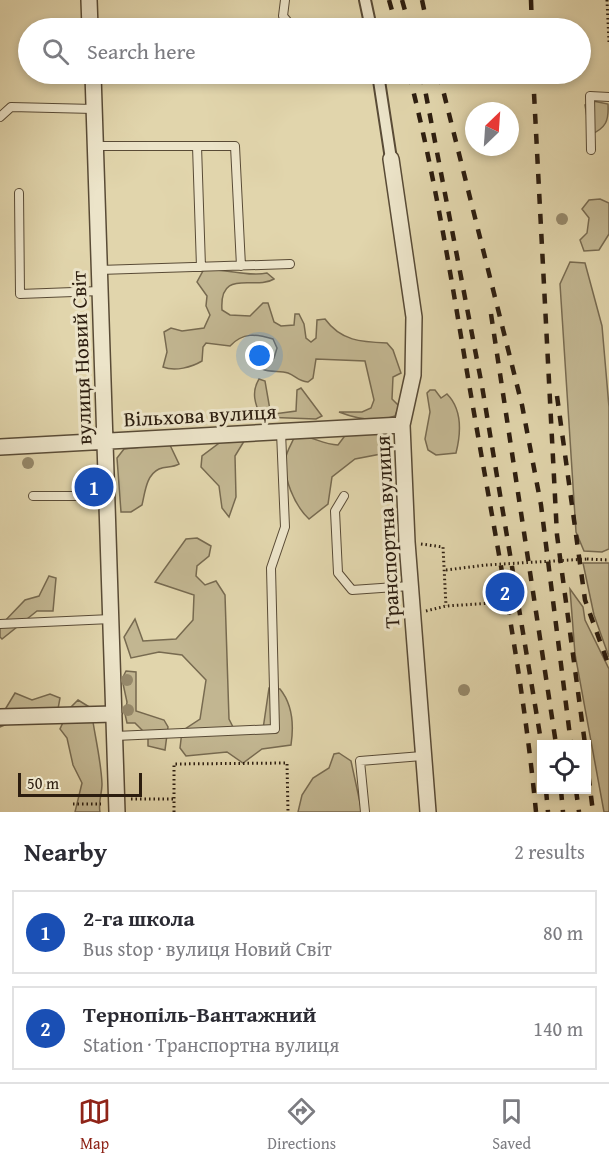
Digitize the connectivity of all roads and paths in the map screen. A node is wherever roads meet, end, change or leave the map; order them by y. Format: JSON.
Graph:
{"nodes":[{"id":1,"x":89,"y":0,"type":"edge"},
{"id":2,"x":285,"y":0,"type":"edge"},
{"id":3,"x":365,"y":0,"type":"edge"},
{"id":4,"x":607,"y":0,"type":"edge"},
{"id":5,"x":90,"y":18,"type":"edge"},
{"id":6,"x":285,"y":18,"type":"edge"},
{"id":7,"x":369,"y":18,"type":"edge"},
{"id":8,"x":609,"y":42,"type":"edge"},
{"id":9,"x":93,"y":84,"type":"edge"},
{"id":10,"x":380,"y":84,"type":"edge"},
{"id":11,"x":609,"y":97,"type":"edge"},
{"id":12,"x":94,"y":109,"type":"junction"},
{"id":13,"x":0,"y":117,"type":"edge"},
{"id":14,"x":96,"y":146,"type":"junction"},
{"id":15,"x":197,"y":146,"type":"junction"},
{"id":16,"x":591,"y":150,"type":"dead end"},
{"id":17,"x":391,"y":159,"type":"joint"},
{"id":18,"x":19,"y":193,"type":"dead end"},
{"id":19,"x":290,"y":264,"type":"dead end"},
{"id":20,"x":241,"y":266,"type":"junction"},
{"id":21,"x":201,"y":267,"type":"junction"},
{"id":22,"x":99,"y":270,"type":"junction"},
{"id":23,"x":100,"y":291,"type":"junction"},
{"id":24,"x":402,"y":425,"type":"junction"},
{"id":25,"x":281,"y":432,"type":"junction"},
{"id":26,"x":104,"y":442,"type":"junction"},
{"id":27,"x":0,"y":447,"type":"edge"},
{"id":28,"x":33,"y":496,"type":"dead end"},
{"id":29,"x":106,"y":496,"type":"junction"},
{"id":30,"x":344,"y":496,"type":"dead end"},
{"id":31,"x":407,"y":542,"type":"junction"},
{"id":32,"x":609,"y":560,"type":"edge"},
{"id":33,"x":446,"y":570,"type":"junction"},
{"id":34,"x":410,"y":586,"type":"junction"},
{"id":35,"x":493,"y":603,"type":"dead end"},
{"id":36,"x":111,"y":619,"type":"junction"},
{"id":37,"x":0,"y":624,"type":"edge"},
{"id":38,"x":114,"y":714,"type":"junction"},
{"id":39,"x":0,"y":717,"type":"edge"},
{"id":40,"x":115,"y":736,"type":"junction"},
{"id":41,"x":422,"y":756,"type":"junction"},
{"id":42,"x":174,"y":799,"type":"junction"},
{"id":43,"x":73,"y":804,"type":"dead end"},
{"id":44,"x":116,"y":805,"type":"edge"},
{"id":45,"x":174,"y":812,"type":"edge"},
{"id":46,"x":288,"y":812,"type":"edge"},
{"id":47,"x":365,"y":812,"type":"edge"},
{"id":48,"x":428,"y":812,"type":"edge"}],
"edges":[{"from":1,"to":5,"type":"street"},
{"from":2,"to":6,"type":"lane"},
{"from":3,"to":7,"type":"street"},
{"from":4,"to":8,"type":"path"},
{"from":9,"to":12,"type":"street","name":"вулиця Новий Світ"},
{"from":10,"to":17,"type":"street","name":"Транспортна вулиця"},
{"from":11,"to":16,"type":"lane"},
{"from":12,"to":13,"type":"lane"},
{"from":12,"to":14,"type":"street","name":"вулиця Новий Світ"},
{"from":14,"to":15,"type":"lane"},
{"from":14,"to":22,"type":"street","name":"вулиця Новий Світ"},
{"from":15,"to":20,"type":"lane"},
{"from":15,"to":21,"type":"lane"},
{"from":17,"to":24,"type":"street","name":"Транспортна вулиця"},
{"from":18,"to":23,"type":"lane"},
{"from":19,"to":20,"type":"lane"},
{"from":20,"to":21,"type":"lane"},
{"from":21,"to":22,"type":"lane"},
{"from":22,"to":23,"type":"street","name":"вулиця Новий Світ"},
{"from":23,"to":26,"type":"street","name":"вулиця Новий Світ"},
{"from":24,"to":25,"type":"street","name":"Вільхова вулиця"},
{"from":24,"to":31,"type":"street","name":"Транспортна вулиця"},
{"from":25,"to":26,"type":"street","name":"Вільхова вулиця"},
{"from":25,"to":40,"type":"lane"},
{"from":26,"to":27,"type":"street","name":"Вільхова вулиця"},
{"from":26,"to":29,"type":"street","name":"вулиця Новий Світ"},
{"from":28,"to":29,"type":"lane"},
{"from":29,"to":36,"type":"street","name":"вулиця Новий Світ"},
{"from":30,"to":34,"type":"lane"},
{"from":31,"to":33,"type":"path"},
{"from":31,"to":34,"type":"street","name":"Транспортна вулиця"},
{"from":32,"to":33,"type":"path","bridge":true},
{"from":33,"to":35,"type":"path"},
{"from":34,"to":41,"type":"street","name":"Транспортна вулиця"},
{"from":36,"to":37,"type":"lane"},
{"from":36,"to":38,"type":"street","name":"вулиця Новий Світ"},
{"from":38,"to":39,"type":"street"},
{"from":38,"to":40,"type":"street","name":"вулиця Новий Світ"},
{"from":40,"to":44,"type":"street","name":"вулиця Новий Світ"},
{"from":41,"to":47,"type":"lane"},
{"from":41,"to":48,"type":"street","name":"Транспортна вулиця"},
{"from":42,"to":44,"type":"path"},
{"from":42,"to":45,"type":"path"},
{"from":42,"to":46,"type":"path"},
{"from":43,"to":44,"type":"path"}]}
